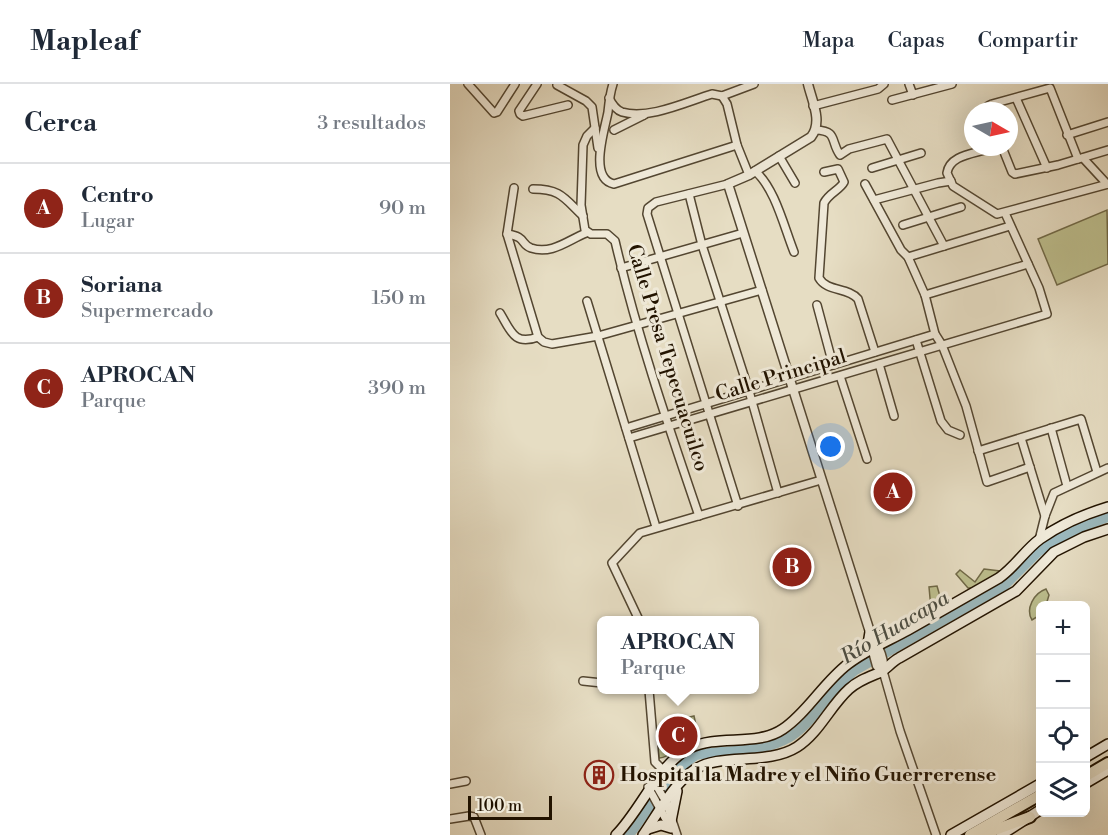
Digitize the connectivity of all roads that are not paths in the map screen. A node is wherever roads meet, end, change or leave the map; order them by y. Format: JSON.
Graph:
{"nodes":[{"id":1,"x":468,"y":84,"type":"edge"},
{"id":2,"x":515,"y":84,"type":"edge"},
{"id":3,"x":537,"y":84,"type":"edge"},
{"id":4,"x":613,"y":84,"type":"edge"},
{"id":5,"x":754,"y":84,"type":"edge"},
{"id":6,"x":808,"y":84,"type":"edge"},
{"id":7,"x":909,"y":84,"type":"edge"},
{"id":8,"x":557,"y":85,"type":"edge"},
{"id":9,"x":947,"y":85,"type":"edge"},
{"id":10,"x":883,"y":86,"type":"edge"},
{"id":11,"x":913,"y":95,"type":"junction"},
{"id":12,"x":722,"y":96,"type":"junction"},
{"id":13,"x":609,"y":98,"type":"junction"},
{"id":14,"x":1016,"y":98,"type":"junction"},
{"id":15,"x":892,"y":100,"type":"dead end"},
{"id":16,"x":1000,"y":102,"type":"edge"},
{"id":17,"x":568,"y":105,"type":"dead end"},
{"id":18,"x":813,"y":106,"type":"junction"},
{"id":19,"x":646,"y":114,"type":"junction"},
{"id":20,"x":1108,"y":122,"type":"edge"},
{"id":21,"x":595,"y":128,"type":"junction"},
{"id":22,"x":614,"y":130,"type":"dead end"},
{"id":23,"x":816,"y":130,"type":"junction"},
{"id":24,"x":1067,"y":135,"type":"junction"},
{"id":25,"x":737,"y":145,"type":"junction"},
{"id":26,"x":1108,"y":150,"type":"edge"},
{"id":27,"x":921,"y":153,"type":"dead end"},
{"id":28,"x":779,"y":156,"type":"junction"},
{"id":29,"x":964,"y":156,"type":"edge"},
{"id":30,"x":1006,"y":156,"type":"edge"},
{"id":31,"x":599,"y":157,"type":"junction"},
{"id":32,"x":1081,"y":158,"type":"junction"},
{"id":33,"x":897,"y":160,"type":"junction"},
{"id":34,"x":872,"y":168,"type":"dead end"},
{"id":35,"x":1047,"y":168,"type":"junction"},
{"id":36,"x":824,"y":172,"type":"dead end"},
{"id":37,"x":752,"y":173,"type":"junction"},
{"id":38,"x":951,"y":181,"type":"junction"},
{"id":39,"x":795,"y":183,"type":"dead end"},
{"id":40,"x":728,"y":184,"type":"junction"},
{"id":41,"x":865,"y":184,"type":"dead end"},
{"id":42,"x":1108,"y":184,"type":"edge"},
{"id":43,"x":514,"y":188,"type":"dead end"},
{"id":44,"x":533,"y":189,"type":"dead end"},
{"id":45,"x":914,"y":189,"type":"junction"},
{"id":46,"x":689,"y":194,"type":"junction"},
{"id":47,"x":874,"y":200,"type":"junction"},
{"id":48,"x":961,"y":207,"type":"dead end"},
{"id":49,"x":1005,"y":213,"type":"junction"},
{"id":50,"x":583,"y":216,"type":"junction"},
{"id":51,"x":928,"y":218,"type":"junction"},
{"id":52,"x":903,"y":225,"type":"dead end"},
{"id":53,"x":1010,"y":226,"type":"junction"},
{"id":54,"x":586,"y":233,"type":"junction"},
{"id":55,"x":743,"y":233,"type":"junction"},
{"id":56,"x":507,"y":234,"type":"junction"},
{"id":57,"x":702,"y":245,"type":"junction"},
{"id":58,"x":944,"y":246,"type":"junction"},
{"id":59,"x":794,"y":252,"type":"dead end"},
{"id":60,"x":660,"y":256,"type":"junction"},
{"id":61,"x":908,"y":257,"type":"junction"},
{"id":62,"x":1028,"y":264,"type":"junction"},
{"id":63,"x":621,"y":268,"type":"junction"},
{"id":64,"x":762,"y":290,"type":"junction"},
{"id":65,"x":925,"y":295,"type":"junction"},
{"id":66,"x":587,"y":301,"type":"dead end"},
{"id":67,"x":719,"y":302,"type":"junction"},
{"id":68,"x":817,"y":305,"type":"dead end"},
{"id":69,"x":500,"y":313,"type":"dead end"},
{"id":70,"x":679,"y":314,"type":"junction"},
{"id":71,"x":637,"y":325,"type":"junction"},
{"id":72,"x":935,"y":334,"type":"junction"},
{"id":73,"x":598,"y":336,"type":"junction"},
{"id":74,"x":541,"y":340,"type":"junction"},
{"id":75,"x":916,"y":340,"type":"junction"},
{"id":76,"x":942,"y":345,"type":"junction"},
{"id":77,"x":875,"y":352,"type":"junction"},
{"id":78,"x":919,"y":352,"type":"junction"},
{"id":79,"x":879,"y":364,"type":"junction"},
{"id":80,"x":833,"y":365,"type":"junction"},
{"id":81,"x":840,"y":376,"type":"junction"},
{"id":82,"x":789,"y":379,"type":"junction"},
{"id":83,"x":749,"y":391,"type":"junction"},
{"id":84,"x":792,"y":391,"type":"junction"},
{"id":85,"x":752,"y":402,"type":"junction"},
{"id":86,"x":705,"y":404,"type":"junction"},
{"id":87,"x":708,"y":415,"type":"junction"},
{"id":88,"x":665,"y":416,"type":"junction"},
{"id":89,"x":894,"y":416,"type":"dead end"},
{"id":90,"x":669,"y":426,"type":"junction"},
{"id":91,"x":626,"y":428,"type":"junction"},
{"id":92,"x":1051,"y":428,"type":"junction"},
{"id":93,"x":960,"y":435,"type":"dead end"},
{"id":94,"x":629,"y":438,"type":"junction"},
{"id":95,"x":1021,"y":438,"type":"junction"},
{"id":96,"x":978,"y":451,"type":"junction"},
{"id":97,"x":867,"y":459,"type":"dead end"},
{"id":98,"x":1030,"y":467,"type":"junction"},
{"id":99,"x":1108,"y":468,"type":"edge"},
{"id":100,"x":1097,"y":472,"type":"junction"},
{"id":101,"x":821,"y":480,"type":"junction"},
{"id":102,"x":1067,"y":486,"type":"junction"},
{"id":103,"x":778,"y":493,"type":"junction"},
{"id":104,"x":738,"y":506,"type":"junction"},
{"id":105,"x":1108,"y":507,"type":"edge"},
{"id":106,"x":699,"y":516,"type":"junction"},
{"id":107,"x":1045,"y":516,"type":"junction"},
{"id":108,"x":656,"y":527,"type":"junction"},
{"id":109,"x":1108,"y":529,"type":"edge"},
{"id":110,"x":1039,"y":540,"type":"junction"},
{"id":111,"x":636,"y":616,"type":"edge"},
{"id":112,"x":870,"y":632,"type":"junction"},
{"id":113,"x":894,"y":637,"type":"junction"},
{"id":114,"x":873,"y":650,"type":"junction"},
{"id":115,"x":884,"y":666,"type":"junction"},
{"id":116,"x":583,"y":681,"type":"dead end"},
{"id":117,"x":886,"y":681,"type":"joint"},
{"id":118,"x":597,"y":682,"type":"edge"},
{"id":119,"x":649,"y":694,"type":"edge"},
{"id":120,"x":1108,"y":744,"type":"edge"},
{"id":121,"x":689,"y":748,"type":"junction"},
{"id":122,"x":1090,"y":755,"type":"edge"},
{"id":123,"x":1108,"y":756,"type":"edge"},
{"id":124,"x":1108,"y":763,"type":"edge"},
{"id":125,"x":1090,"y":767,"type":"edge"},
{"id":126,"x":661,"y":768,"type":"junction"},
{"id":127,"x":1108,"y":770,"type":"edge"},
{"id":128,"x":1090,"y":774,"type":"edge"},
{"id":129,"x":466,"y":781,"type":"dead end"},
{"id":130,"x":1090,"y":781,"type":"edge"},
{"id":131,"x":450,"y":784,"type":"edge"},
{"id":132,"x":651,"y":784,"type":"junction"},
{"id":133,"x":678,"y":786,"type":"junction"},
{"id":134,"x":1036,"y":787,"type":"edge"},
{"id":135,"x":1036,"y":798,"type":"edge"},
{"id":136,"x":1036,"y":804,"type":"edge"},
{"id":137,"x":663,"y":805,"type":"junction"},
{"id":138,"x":1036,"y":813,"type":"edge"},
{"id":139,"x":1030,"y":817,"type":"junction"},
{"id":140,"x":450,"y":819,"type":"edge"},
{"id":141,"x":673,"y":830,"type":"edge"},
{"id":142,"x":646,"y":832,"type":"edge"},
{"id":143,"x":977,"y":834,"type":"edge"},
{"id":144,"x":481,"y":835,"type":"edge"},
{"id":145,"x":616,"y":835,"type":"edge"},
{"id":146,"x":936,"y":835,"type":"edge"},
{"id":147,"x":951,"y":835,"type":"edge"},
{"id":148,"x":963,"y":835,"type":"edge"},
{"id":149,"x":1001,"y":835,"type":"edge"}],
"edges":[{"from":1,"to":2,"type":"street"},
{"from":3,"to":17,"type":"street"},
{"from":4,"to":13,"type":"street"},
{"from":5,"to":12,"type":"street"},
{"from":6,"to":18,"type":"street"},
{"from":7,"to":11,"type":"street"},
{"from":8,"to":21,"type":"street"},
{"from":9,"to":11,"type":"street"},
{"from":10,"to":18,"type":"street"},
{"from":11,"to":15,"type":"street"},
{"from":12,"to":19,"type":"street"},
{"from":12,"to":25,"type":"street"},
{"from":13,"to":19,"type":"street"},
{"from":13,"to":31,"type":"street"},
{"from":14,"to":16,"type":"street"},
{"from":14,"to":24,"type":"street"},
{"from":14,"to":35,"type":"street"},
{"from":18,"to":23,"type":"street"},
{"from":19,"to":22,"type":"street"},
{"from":20,"to":24,"type":"street"},
{"from":21,"to":31,"type":"street"},
{"from":21,"to":50,"type":"street"},
{"from":23,"to":28,"type":"street"},
{"from":23,"to":33,"type":"street"},
{"from":24,"to":32,"type":"street"},
{"from":25,"to":31,"type":"street"},
{"from":25,"to":37,"type":"street"},
{"from":26,"to":32,"type":"street"},
{"from":27,"to":33,"type":"street"},
{"from":28,"to":37,"type":"street"},
{"from":28,"to":39,"type":"street"},
{"from":29,"to":38,"type":"street"},
{"from":30,"to":35,"type":"street"},
{"from":32,"to":35,"type":"street"},
{"from":32,"to":42,"type":"street"},
{"from":33,"to":34,"type":"street"},
{"from":33,"to":45,"type":"street"},
{"from":36,"to":77,"type":"street"},
{"from":37,"to":40,"type":"street"},
{"from":37,"to":59,"type":"street"},
{"from":38,"to":45,"type":"street"},
{"from":38,"to":49,"type":"street"},
{"from":40,"to":46,"type":"street"},
{"from":40,"to":55,"type":"street"},
{"from":41,"to":47,"type":"street"},
{"from":42,"to":49,"type":"street"},
{"from":43,"to":56,"type":"street"},
{"from":44,"to":50,"type":"street"},
{"from":45,"to":47,"type":"street"},
{"from":45,"to":51,"type":"street"},
{"from":46,"to":57,"type":"street"},
{"from":46,"to":60,"type":"street"},
{"from":47,"to":61,"type":"street"},
{"from":48,"to":51,"type":"street"},
{"from":49,"to":53,"type":"street"},
{"from":50,"to":54,"type":"street"},
{"from":51,"to":52,"type":"street"},
{"from":51,"to":58,"type":"street"},
{"from":53,"to":58,"type":"street"},
{"from":53,"to":62,"type":"street"},
{"from":54,"to":56,"type":"street"},
{"from":54,"to":63,"type":"street","name":"Calle Presa Tepecuacuilco"},
{"from":55,"to":57,"type":"street"},
{"from":55,"to":64,"type":"street"},
{"from":56,"to":74,"type":"street"},
{"from":57,"to":60,"type":"street"},
{"from":57,"to":67,"type":"street"},
{"from":58,"to":61,"type":"street"},
{"from":60,"to":63,"type":"street"},
{"from":60,"to":70,"type":"street"},
{"from":61,"to":65,"type":"street"},
{"from":62,"to":65,"type":"street"},
{"from":62,"to":76,"type":"street","name":"Calle Principal"},
{"from":63,"to":71,"type":"street","name":"Calle Presa Tepecuacuilco"},
{"from":64,"to":67,"type":"street"},
{"from":64,"to":82,"type":"street"},
{"from":65,"to":72,"type":"street"},
{"from":66,"to":73,"type":"street"},
{"from":67,"to":70,"type":"street"},
{"from":67,"to":83,"type":"street"},
{"from":68,"to":80,"type":"street"},
{"from":69,"to":74,"type":"street"},
{"from":70,"to":71,"type":"street"},
{"from":70,"to":86,"type":"street"},
{"from":71,"to":73,"type":"street"},
{"from":71,"to":88,"type":"street","name":"Calle Presa Tepecuacuilco"},
{"from":72,"to":75,"type":"street","name":"Calle Principal"},
{"from":72,"to":76,"type":"street"},
{"from":73,"to":74,"type":"street"},
{"from":73,"to":91,"type":"street"},
{"from":75,"to":77,"type":"street","name":"Calle Principal"},
{"from":75,"to":78,"type":"street"},
{"from":76,"to":78,"type":"street","name":"Calle Principal"},
{"from":76,"to":96,"type":"street"},
{"from":77,"to":80,"type":"street","name":"Calle Principal"},
{"from":78,"to":79,"type":"street","name":"Calle Principal"},
{"from":78,"to":93,"type":"street"},
{"from":79,"to":81,"type":"street","name":"Calle Principal"},
{"from":79,"to":89,"type":"street"},
{"from":80,"to":82,"type":"street","name":"Calle Principal"},
{"from":81,"to":84,"type":"street","name":"Calle Principal"},
{"from":81,"to":97,"type":"street"},
{"from":82,"to":83,"type":"street","name":"Calle Principal"},
{"from":82,"to":84,"type":"street"},
{"from":83,"to":85,"type":"street"},
{"from":83,"to":86,"type":"street","name":"Calle Principal"},
{"from":84,"to":85,"type":"street","name":"Calle Principal"},
{"from":84,"to":101,"type":"street"},
{"from":85,"to":87,"type":"street","name":"Calle Principal"},
{"from":85,"to":103,"type":"street"},
{"from":86,"to":87,"type":"street"},
{"from":86,"to":88,"type":"street","name":"Calle Principal"},
{"from":87,"to":90,"type":"street","name":"Calle Principal"},
{"from":87,"to":104,"type":"street"},
{"from":88,"to":90,"type":"street","name":"Calle Presa Tepecuacuilco"},
{"from":88,"to":91,"type":"street","name":"Calle Principal"},
{"from":90,"to":94,"type":"street","name":"Calle Principal"},
{"from":90,"to":106,"type":"street","name":"Calle Presa Tepecuacuilco"},
{"from":91,"to":94,"type":"street"},
{"from":92,"to":95,"type":"street"},
{"from":92,"to":100,"type":"street"},
{"from":92,"to":102,"type":"street"},
{"from":94,"to":108,"type":"street"},
{"from":95,"to":96,"type":"street"},
{"from":95,"to":98,"type":"street"},
{"from":96,"to":98,"type":"street"},
{"from":98,"to":107,"type":"street"},
{"from":99,"to":100,"type":"street"},
{"from":100,"to":102,"type":"street"},
{"from":101,"to":103,"type":"street"},
{"from":101,"to":112,"type":"street"},
{"from":102,"to":107,"type":"street"},
{"from":103,"to":104,"type":"street"},
{"from":104,"to":106,"type":"street"},
{"from":105,"to":110,"type":"main road"},
{"from":106,"to":108,"type":"street"},
{"from":107,"to":110,"type":"street"},
{"from":108,"to":111,"type":"street"},
{"from":109,"to":115,"type":"main road"},
{"from":110,"to":113,"type":"main road"},
{"from":112,"to":113,"type":"main road"},
{"from":112,"to":114,"type":"street"},
{"from":112,"to":114,"type":"main road"},
{"from":113,"to":114,"type":"main road"},
{"from":114,"to":115,"type":"street"},
{"from":114,"to":121,"type":"main road"},
{"from":115,"to":117,"type":"main road"},
{"from":115,"to":133,"type":"main road"},
{"from":116,"to":118,"type":"street"},
{"from":117,"to":146,"type":"street"},
{"from":119,"to":126,"type":"street"},
{"from":120,"to":122,"type":"main road"},
{"from":121,"to":126,"type":"street"},
{"from":121,"to":132,"type":"main road"},
{"from":123,"to":125,"type":"highway"},
{"from":124,"to":128,"type":"highway"},
{"from":126,"to":132,"type":"street"},
{"from":127,"to":130,"type":"main road"},
{"from":129,"to":131,"type":"street"},
{"from":132,"to":137,"type":"street"},
{"from":132,"to":145,"type":"main road"},
{"from":133,"to":137,"type":"main road"},
{"from":133,"to":141,"type":"main road"},
{"from":134,"to":147,"type":"main road"},
{"from":135,"to":143,"type":"highway"},
{"from":136,"to":143,"type":"highway"},
{"from":137,"to":141,"type":"street"},
{"from":137,"to":142,"type":"main road"},
{"from":138,"to":139,"type":"main road"},
{"from":139,"to":143,"type":"highway"},
{"from":139,"to":149,"type":"main road"},
{"from":140,"to":144,"type":"street"},
{"from":141,"to":142,"type":"main road"},
{"from":143,"to":148,"type":"highway"}]}
